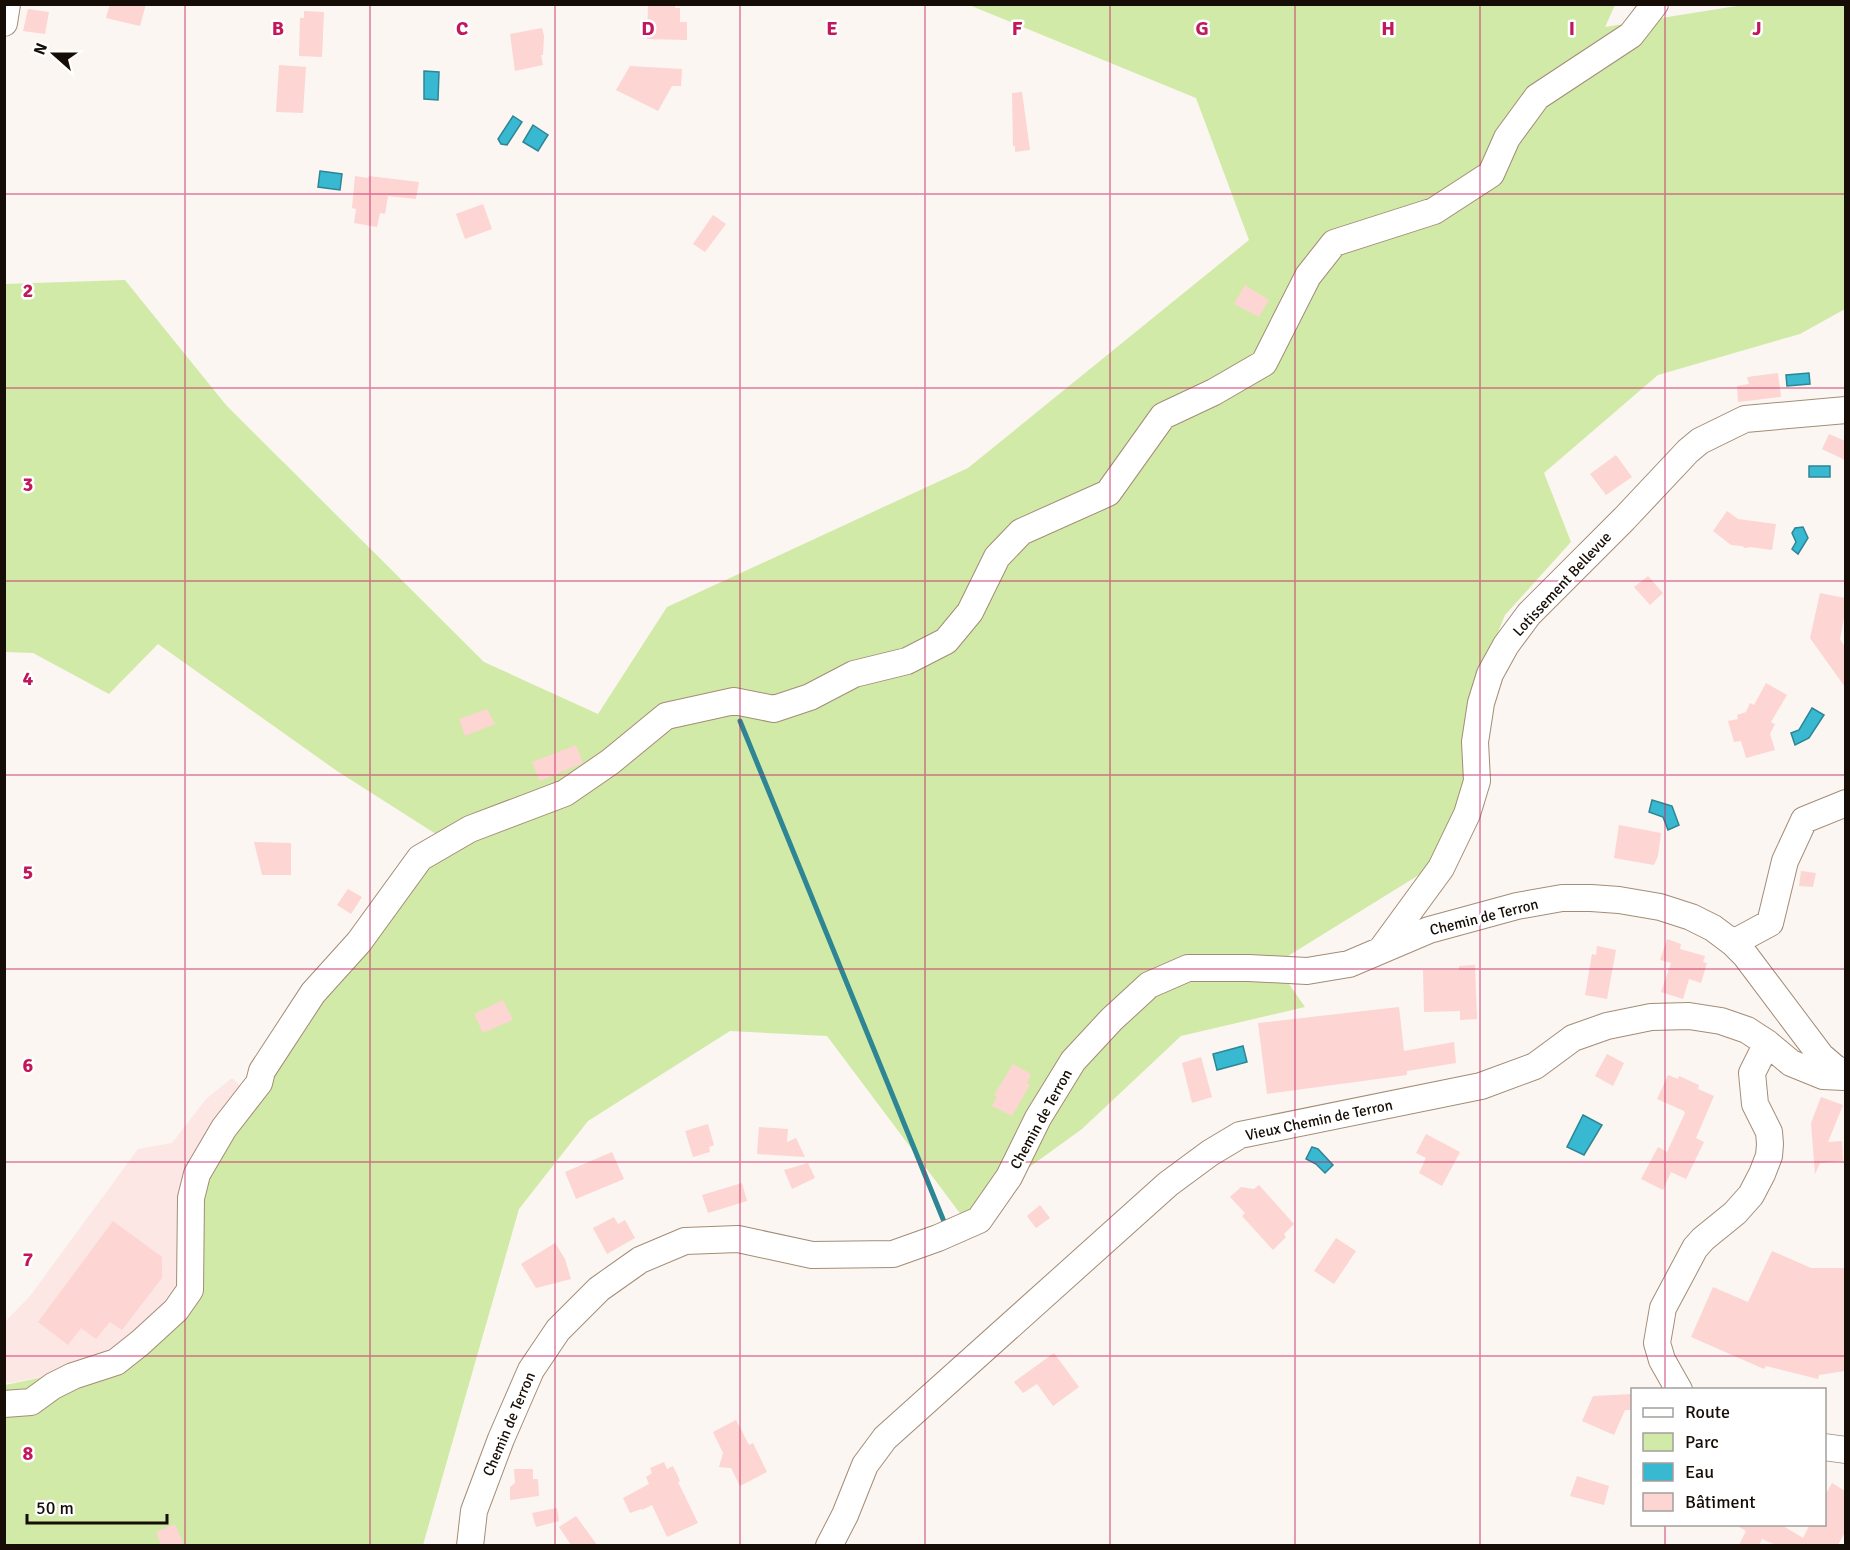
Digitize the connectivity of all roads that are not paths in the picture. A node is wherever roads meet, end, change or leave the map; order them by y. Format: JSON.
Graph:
{"nodes":[{"id":1,"x":7,"y":4,"type":"edge"},
{"id":2,"x":1655,"y":4,"type":"edge"},
{"id":3,"x":4,"y":23,"type":"edge"},
{"id":4,"x":1845,"y":410,"type":"edge"},
{"id":5,"x":1845,"y":802,"type":"edge"},
{"id":6,"x":1732,"y":943,"type":"junction"},
{"id":7,"x":1380,"y":950,"type":"junction"},
{"id":8,"x":1767,"y":1043,"type":"junction"},
{"id":9,"x":1845,"y":1076,"type":"edge"},
{"id":10,"x":1678,"y":1388,"type":"edge"},
{"id":11,"x":4,"y":1404,"type":"edge"},
{"id":12,"x":1826,"y":1447,"type":"edge"},
{"id":13,"x":1845,"y":1450,"type":"edge"},
{"id":14,"x":470,"y":1545,"type":"edge"},
{"id":15,"x":829,"y":1545,"type":"edge"}],
"edges":[{"from":1,"to":3,"type":"street"},
{"from":2,"to":11,"type":"street"},
{"from":4,"to":7,"type":"street","name":"Lotissement Bellevue"},
{"from":5,"to":6,"type":"street"},
{"from":6,"to":7,"type":"street","name":"Chemin de Terron"},
{"from":6,"to":9,"type":"street","name":"Chemin de Terron"},
{"from":7,"to":14,"type":"street","name":"Chemin de Terron"},
{"from":8,"to":9,"type":"street","name":"Vieux Chemin de Terron"},
{"from":8,"to":10,"type":"street"},
{"from":8,"to":15,"type":"street","name":"Vieux Chemin de Terron"},
{"from":12,"to":13,"type":"street"}]}
